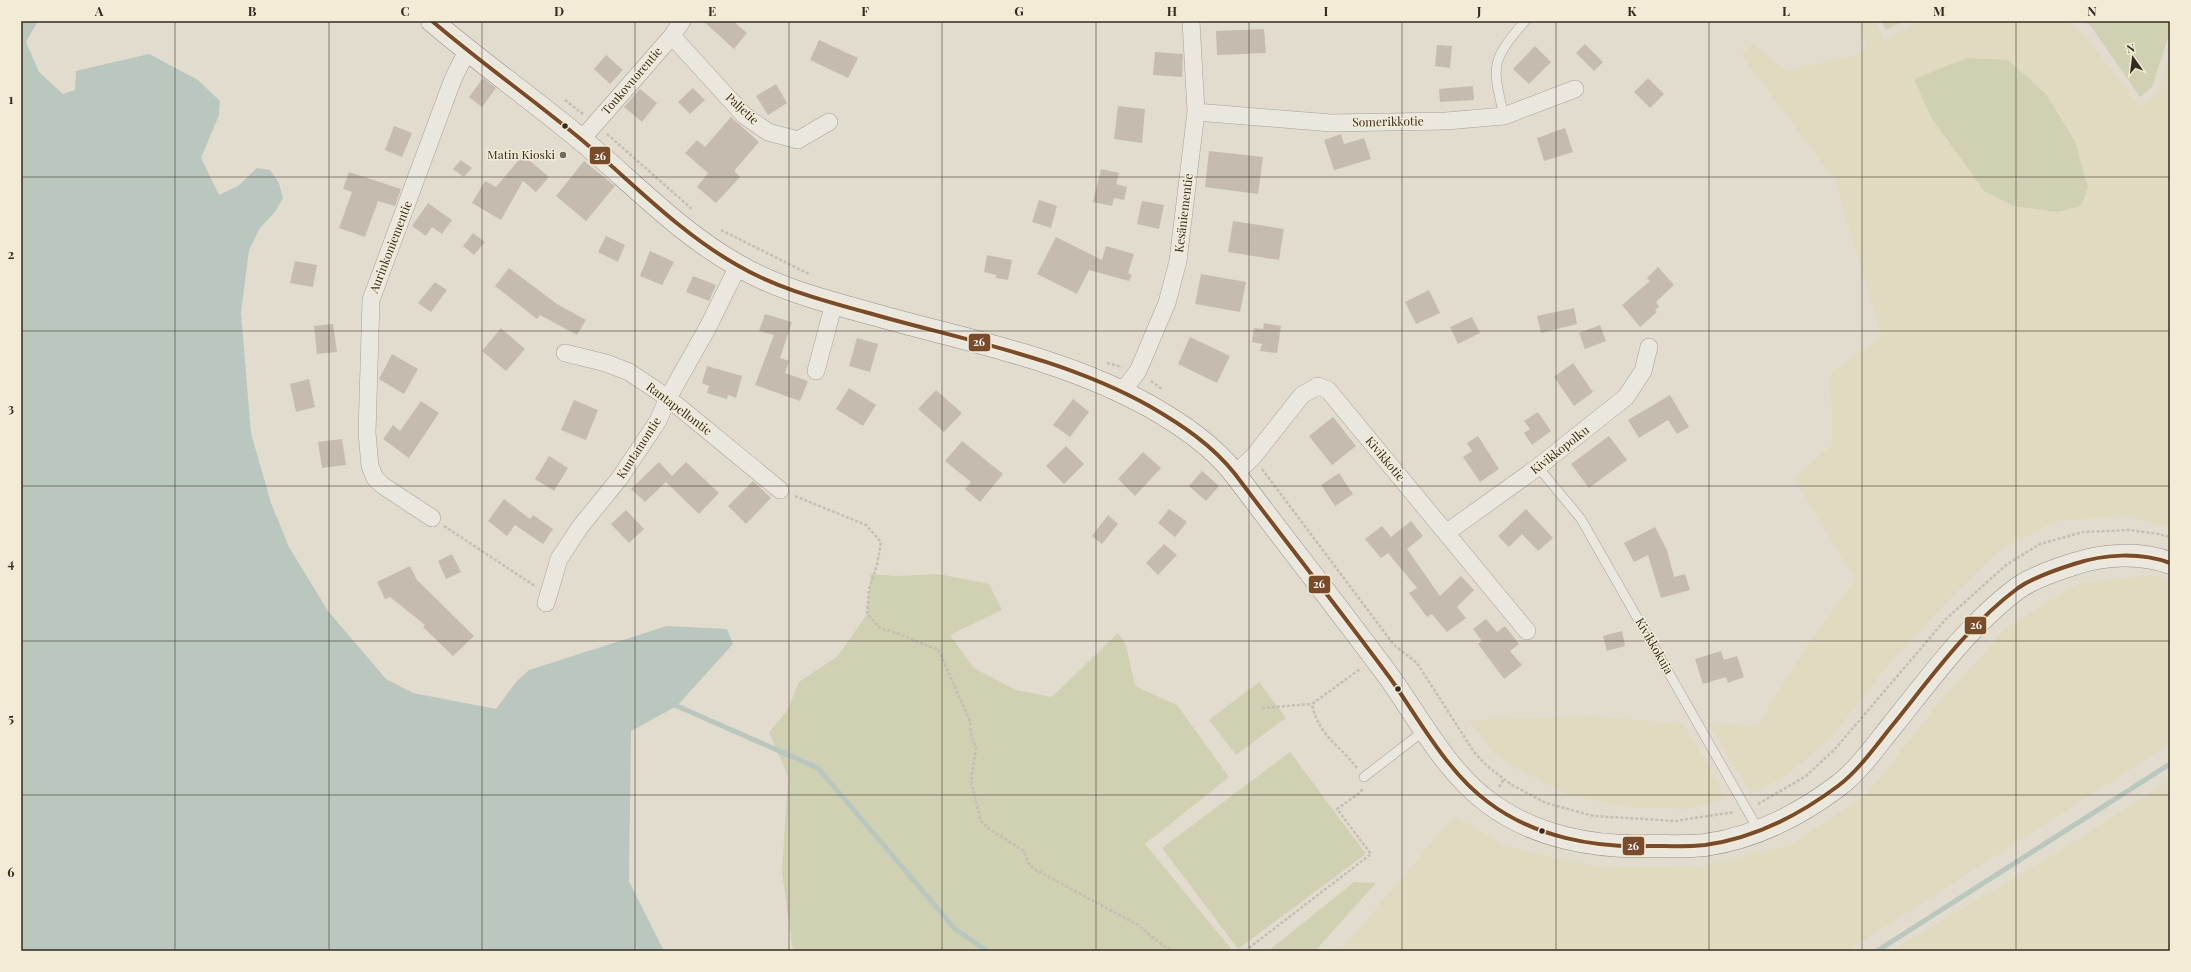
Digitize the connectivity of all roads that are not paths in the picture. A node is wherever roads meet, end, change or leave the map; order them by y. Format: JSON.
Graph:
{"nodes":[{"id":1,"x":432,"y":21,"type":"edge"},
{"id":2,"x":682,"y":21,"type":"edge"},
{"id":3,"x":1191,"y":21,"type":"edge"},
{"id":4,"x":1525,"y":21,"type":"edge"},
{"id":5,"x":672,"y":36,"type":"junction"},
{"id":6,"x":467,"y":51,"type":"junction"},
{"id":7,"x":1575,"y":89,"type":"dead end"},
{"id":8,"x":1196,"y":112,"type":"junction"},
{"id":9,"x":1504,"y":116,"type":"junction"},
{"id":10,"x":829,"y":122,"type":"dead end"},
{"id":11,"x":581,"y":140,"type":"junction"},
{"id":12,"x":738,"y":266,"type":"junction"},
{"id":13,"x":834,"y":304,"type":"junction"},
{"id":14,"x":1649,"y":347,"type":"dead end"},
{"id":15,"x":564,"y":353,"type":"dead end"},
{"id":16,"x":816,"y":371,"type":"dead end"},
{"id":17,"x":1122,"y":392,"type":"junction"},
{"id":18,"x":668,"y":398,"type":"junction"},
{"id":19,"x":1538,"y":467,"type":"junction"},
{"id":20,"x":1235,"y":474,"type":"junction"},
{"id":21,"x":780,"y":490,"type":"road end"},
{"id":22,"x":432,"y":518,"type":"road end"},
{"id":23,"x":1446,"y":533,"type":"junction"},
{"id":24,"x":2170,"y":563,"type":"edge"},
{"id":25,"x":547,"y":599,"type":"road end"},
{"id":26,"x":1526,"y":631,"type":"dead end"},
{"id":27,"x":1425,"y":730,"type":"junction"},
{"id":28,"x":1364,"y":777,"type":"road end"},
{"id":29,"x":1760,"y":832,"type":"junction"}],
"edges":[{"from":1,"to":6,"type":"street"},
{"from":2,"to":5,"type":"street","name":"Toukovuorentie"},
{"from":3,"to":8,"type":"street","name":"Kesäniementie"},
{"from":4,"to":9,"type":"lane"},
{"from":5,"to":10,"type":"street","name":"Paljetie"},
{"from":5,"to":11,"type":"street","name":"Toukovuorentie"},
{"from":6,"to":11,"type":"street"},
{"from":6,"to":22,"type":"street","name":"Aurinkoniementie"},
{"from":7,"to":9,"type":"street","name":"Somerikkotie"},
{"from":8,"to":9,"type":"street","name":"Somerikkotie"},
{"from":8,"to":17,"type":"street","name":"Kesäniementie"},
{"from":11,"to":12,"type":"street"},
{"from":12,"to":13,"type":"street"},
{"from":12,"to":18,"type":"street","name":"Kuutamontie"},
{"from":13,"to":16,"type":"street"},
{"from":13,"to":17,"type":"street"},
{"from":14,"to":19,"type":"street","name":"Kivikkopolku"},
{"from":15,"to":18,"type":"street","name":"Rantapellontie"},
{"from":17,"to":20,"type":"street"},
{"from":18,"to":21,"type":"street","name":"Rantapellontie"},
{"from":18,"to":25,"type":"street","name":"Kuutamontie"},
{"from":19,"to":23,"type":"street","name":"Kivikkopolku"},
{"from":19,"to":29,"type":"lane","name":"Kivikkokuja"},
{"from":20,"to":23,"type":"street","name":"Kivikkotie"},
{"from":20,"to":27,"type":"street"},
{"from":23,"to":26,"type":"street","name":"Kivikkotie"},
{"from":24,"to":29,"type":"street"},
{"from":27,"to":28,"type":"lane"},
{"from":27,"to":29,"type":"street"}]}
